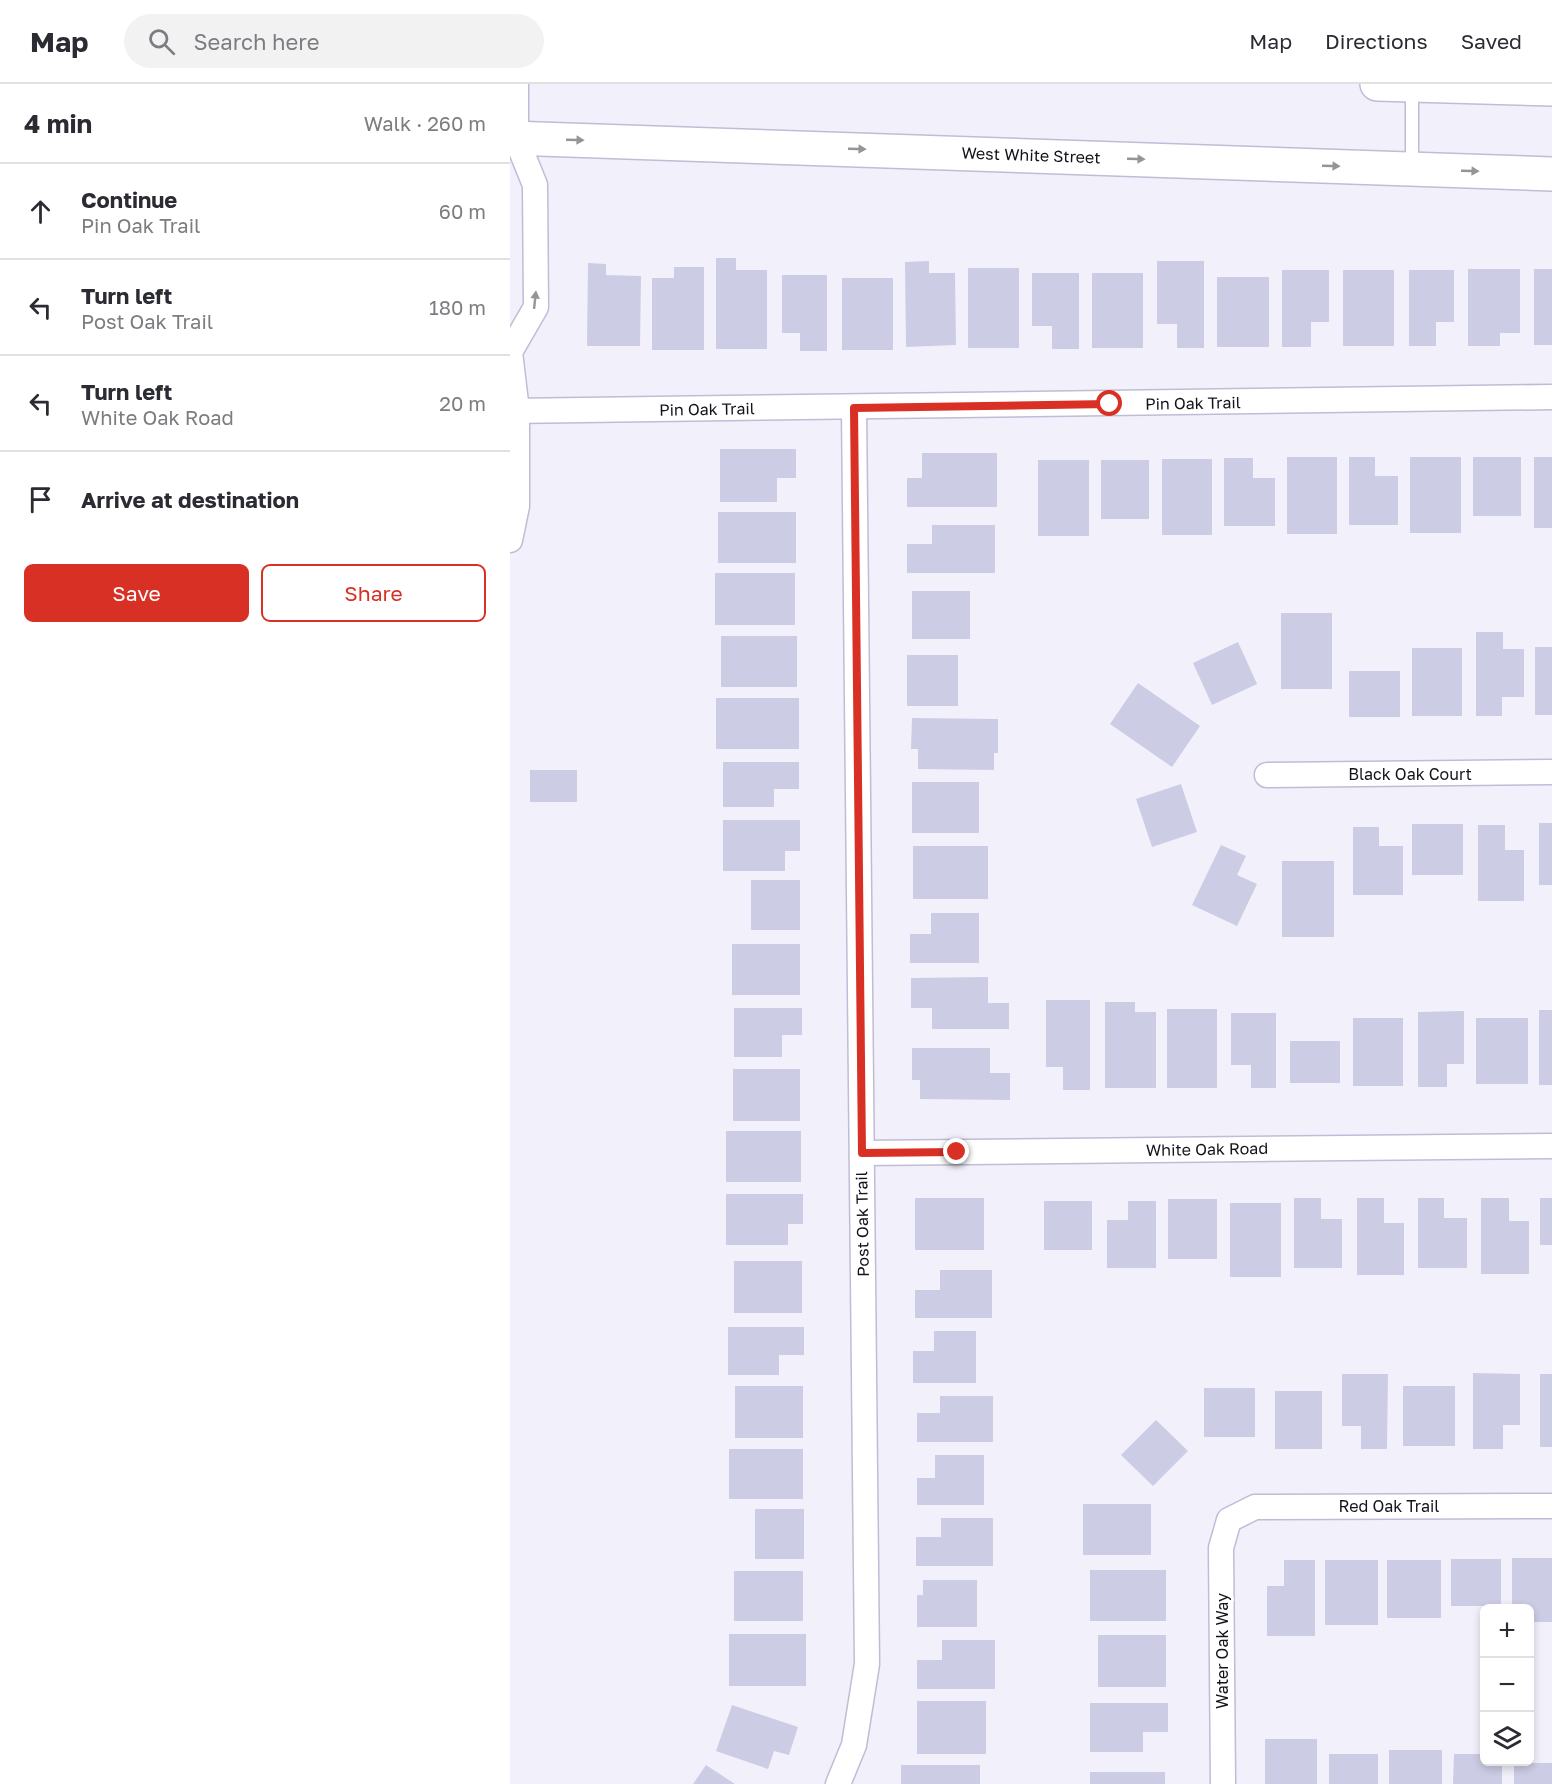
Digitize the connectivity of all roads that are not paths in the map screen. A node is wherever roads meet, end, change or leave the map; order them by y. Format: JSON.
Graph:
{"nodes":[{"id":1,"x":516,"y":84,"type":"edge"},
{"id":2,"x":1377,"y":84,"type":"edge"},
{"id":3,"x":1412,"y":85,"type":"edge"},
{"id":4,"x":1552,"y":89,"type":"edge"},
{"id":5,"x":512,"y":142,"type":"edge"},
{"id":6,"x":1412,"y":169,"type":"junction"},
{"id":7,"x":1552,"y":174,"type":"edge"},
{"id":8,"x":510,"y":352,"type":"edge"},
{"id":9,"x":1552,"y":397,"type":"edge"},
{"id":10,"x":854,"y":408,"type":"junction"},
{"id":11,"x":514,"y":411,"type":"edge"},
{"id":12,"x":510,"y":540,"type":"edge"},
{"id":13,"x":1552,"y":772,"type":"edge"},
{"id":14,"x":1267,"y":775,"type":"dead end"},
{"id":15,"x":1552,"y":1146,"type":"edge"},
{"id":16,"x":862,"y":1153,"type":"junction"},
{"id":17,"x":1552,"y":1506,"type":"edge"},
{"id":18,"x":1229,"y":1520,"type":"joint"},
{"id":19,"x":838,"y":1784,"type":"edge"},
{"id":20,"x":1223,"y":1784,"type":"edge"}],
"edges":[{"from":1,"to":5,"type":"street"},
{"from":2,"to":3,"type":"main road"},
{"from":3,"to":4,"type":"main road"},
{"from":3,"to":6,"type":"lane"},
{"from":5,"to":6,"type":"main road","name":"West White Street","one_way":true},
{"from":8,"to":5,"type":"street","one_way":true},
{"from":6,"to":7,"type":"main road","name":"West White Street","one_way":true},
{"from":8,"to":11,"type":"street"},
{"from":9,"to":10,"type":"street","name":"Pin Oak Trail"},
{"from":10,"to":11,"type":"street","name":"Pin Oak Trail"},
{"from":10,"to":16,"type":"street","name":"Post Oak Trail"},
{"from":11,"to":12,"type":"street"},
{"from":13,"to":14,"type":"street","name":"Black Oak Court"},
{"from":15,"to":16,"type":"street","name":"White Oak Road"},
{"from":16,"to":19,"type":"street","name":"Post Oak Trail"},
{"from":17,"to":18,"type":"street","name":"Red Oak Trail"},
{"from":18,"to":20,"type":"street","name":"Water Oak Way"}]}
